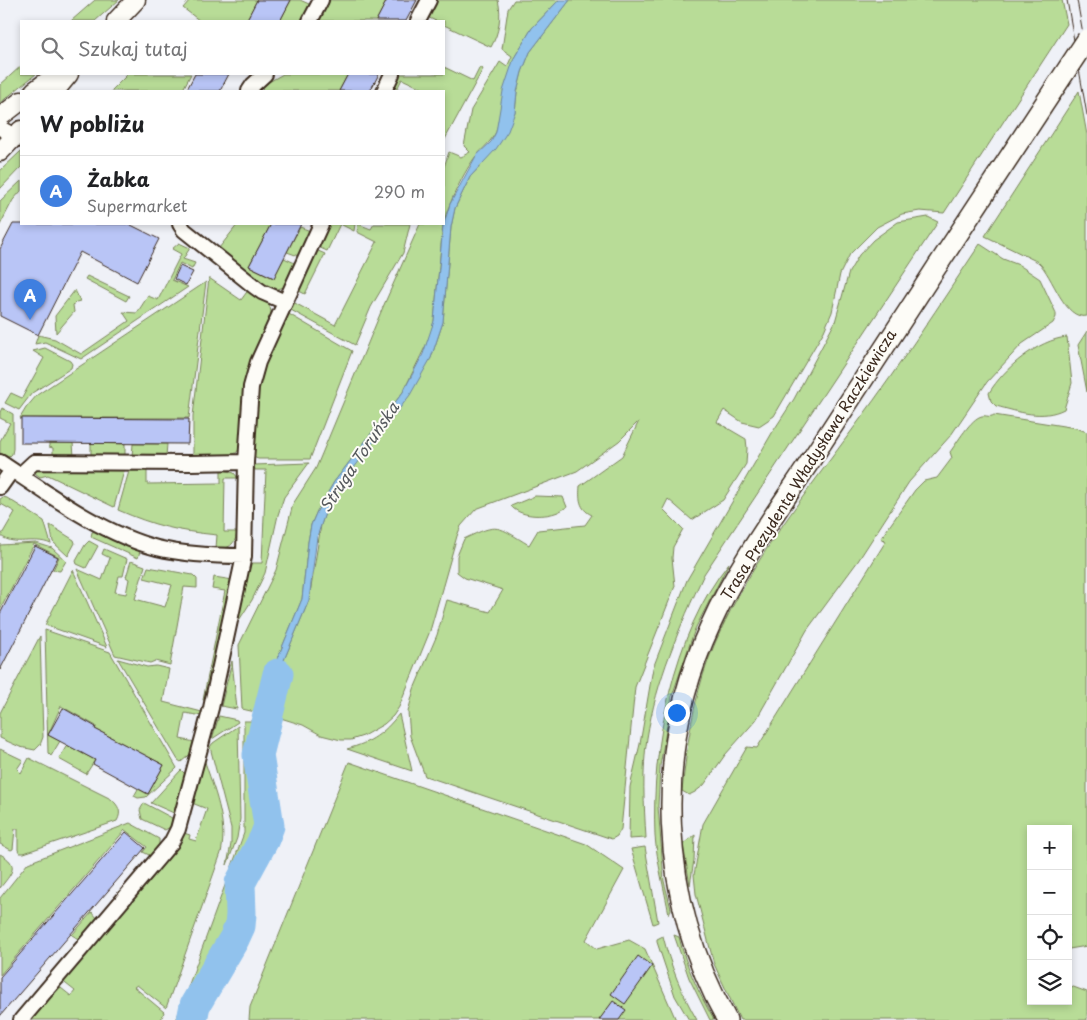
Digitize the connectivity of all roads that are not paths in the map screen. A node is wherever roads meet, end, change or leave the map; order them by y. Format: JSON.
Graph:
{"nodes":[{"id":1,"x":136,"y":0,"type":"edge"},
{"id":2,"x":322,"y":0,"type":"edge"},
{"id":3,"x":428,"y":0,"type":"edge"},
{"id":4,"x":117,"y":20,"type":"edge"},
{"id":5,"x":311,"y":20,"type":"edge"},
{"id":6,"x":418,"y":20,"type":"edge"},
{"id":7,"x":1087,"y":39,"type":"edge"},
{"id":8,"x":56,"y":75,"type":"edge"},
{"id":9,"x":68,"y":75,"type":"edge"},
{"id":10,"x":264,"y":75,"type":"edge"},
{"id":11,"x":392,"y":75,"type":"edge"},
{"id":12,"x":35,"y":90,"type":"edge"},
{"id":13,"x":56,"y":90,"type":"edge"},
{"id":14,"x":250,"y":90,"type":"edge"},
{"id":15,"x":384,"y":90,"type":"edge"},
{"id":16,"x":20,"y":102,"type":"edge"},
{"id":17,"x":0,"y":117,"type":"edge"},
{"id":18,"x":14,"y":133,"type":"edge"},
{"id":19,"x":0,"y":152,"type":"edge"},
{"id":20,"x":181,"y":225,"type":"edge"},
{"id":21,"x":321,"y":225,"type":"edge"},
{"id":22,"x":285,"y":302,"type":"junction"},
{"id":23,"x":246,"y":462,"type":"junction"},
{"id":24,"x":11,"y":469,"type":"edge"},
{"id":25,"x":0,"y":487,"type":"edge"},
{"id":26,"x":244,"y":556,"type":"junction"},
{"id":27,"x":21,"y":1020,"type":"edge"},
{"id":28,"x":727,"y":1020,"type":"edge"}],
"edges":[{"from":1,"to":4,"type":"street"},
{"from":2,"to":5,"type":"street"},
{"from":3,"to":6,"type":"street"},
{"from":7,"to":28,"type":"main road","name":"Trasa Prezydenta Władysława Raczkiewicza","bridge":true},
{"from":8,"to":12,"type":"street"},
{"from":9,"to":13,"type":"street"},
{"from":10,"to":14,"type":"street"},
{"from":11,"to":15,"type":"street"},
{"from":16,"to":17,"type":"street"},
{"from":18,"to":19,"type":"street"},
{"from":20,"to":22,"type":"street"},
{"from":21,"to":22,"type":"street"},
{"from":22,"to":23,"type":"street"},
{"from":23,"to":24,"type":"street"},
{"from":23,"to":26,"type":"street"},
{"from":24,"to":25,"type":"street"},
{"from":24,"to":26,"type":"street"},
{"from":26,"to":27,"type":"street"}]}
